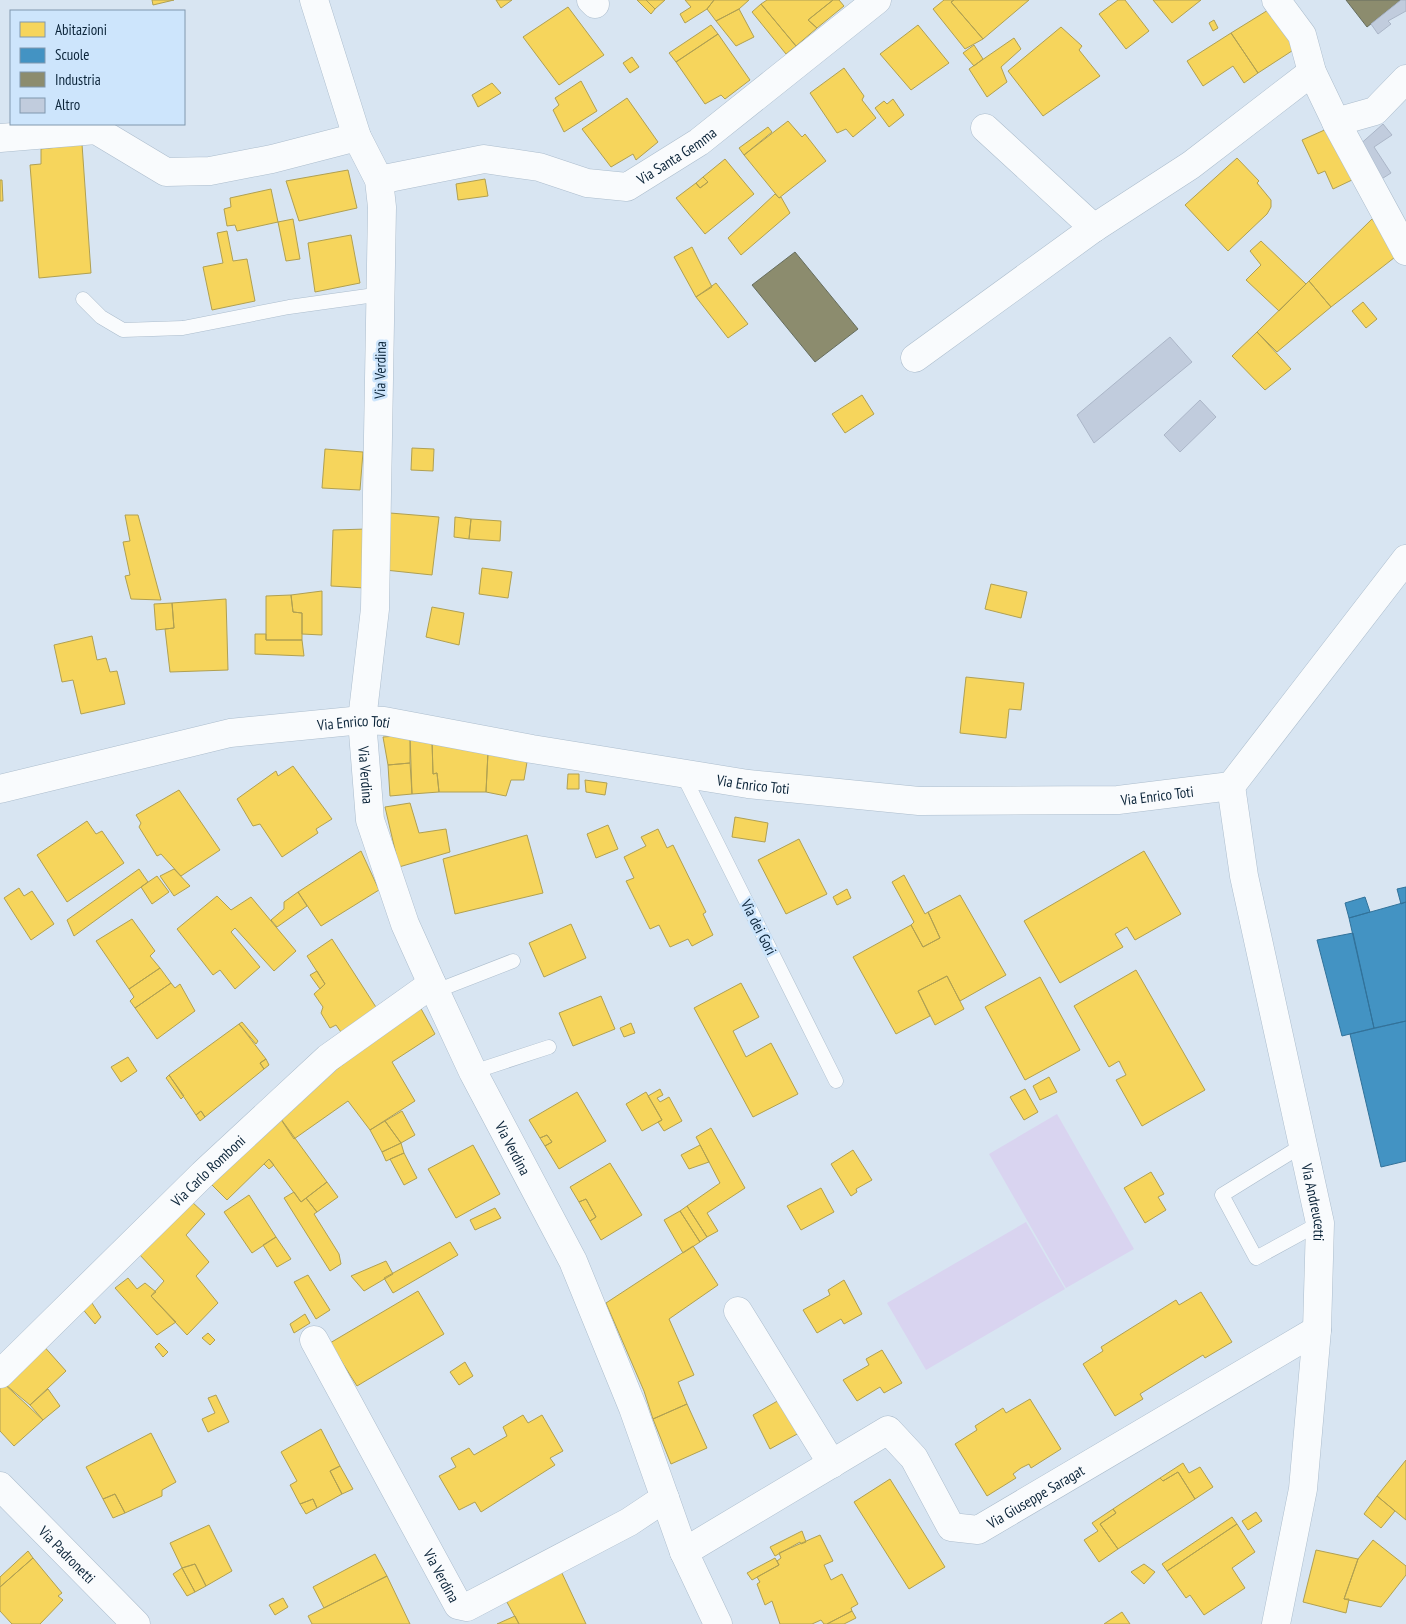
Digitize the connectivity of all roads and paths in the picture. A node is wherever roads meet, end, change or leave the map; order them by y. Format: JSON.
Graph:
{"nodes":[{"id":1,"x":314,"y":0,"type":"edge"},
{"id":2,"x":877,"y":0,"type":"edge"},
{"id":3,"x":1276,"y":0,"type":"edge"},
{"id":4,"x":1312,"y":72,"type":"junction"},
{"id":5,"x":1406,"y":79,"type":"edge"},
{"id":6,"x":1336,"y":122,"type":"junction"},
{"id":7,"x":985,"y":128,"type":"dead end"},
{"id":8,"x":357,"y":137,"type":"junction"},
{"id":9,"x":0,"y":138,"type":"edge"},
{"id":10,"x":379,"y":180,"type":"junction"},
{"id":11,"x":1094,"y":228,"type":"junction"},
{"id":12,"x":1406,"y":251,"type":"edge"},
{"id":13,"x":382,"y":294,"type":"junction"},
{"id":14,"x":83,"y":299,"type":"dead end"},
{"id":15,"x":915,"y":358,"type":"dead end"},
{"id":16,"x":1406,"y":559,"type":"edge"},
{"id":17,"x":362,"y":720,"type":"junction"},
{"id":18,"x":682,"y":773,"type":"junction"},
{"id":19,"x":2,"y":784,"type":"edge"},
{"id":20,"x":1231,"y":786,"type":"junction"},
{"id":21,"x":513,"y":961,"type":"dead end"},
{"id":22,"x":434,"y":988,"type":"junction"},
{"id":23,"x":549,"y":1047,"type":"dead end"},
{"id":24,"x":473,"y":1072,"type":"junction"},
{"id":25,"x":836,"y":1081,"type":"dead end"},
{"id":26,"x":1302,"y":1145,"type":"junction"},
{"id":27,"x":1320,"y":1223,"type":"junction"},
{"id":28,"x":738,"y":1311,"type":"dead end"},
{"id":29,"x":1317,"y":1330,"type":"junction"},
{"id":30,"x":314,"y":1340,"type":"dead end"},
{"id":31,"x":0,"y":1374,"type":"edge"},
{"id":32,"x":832,"y":1464,"type":"junction"},
{"id":33,"x":0,"y":1486,"type":"edge"},
{"id":34,"x":665,"y":1498,"type":"junction"},
{"id":35,"x":684,"y":1552,"type":"junction"},
{"id":36,"x":136,"y":1624,"type":"edge"},
{"id":37,"x":718,"y":1624,"type":"edge"},
{"id":38,"x":1276,"y":1624,"type":"edge"}],
"edges":[{"from":1,"to":8,"type":"street","name":"Via Verdina"},
{"from":2,"to":10,"type":"street","name":"Via Santa Gemma"},
{"from":3,"to":4,"type":"street"},
{"from":4,"to":6,"type":"street"},
{"from":4,"to":11,"type":"street"},
{"from":5,"to":6,"type":"street"},
{"from":6,"to":12,"type":"street"},
{"from":7,"to":11,"type":"street"},
{"from":8,"to":9,"type":"street"},
{"from":8,"to":10,"type":"street","name":"Via Verdina"},
{"from":10,"to":13,"type":"street","name":"Via Verdina"},
{"from":11,"to":15,"type":"street"},
{"from":13,"to":14,"type":"lane"},
{"from":13,"to":17,"type":"street","name":"Via Verdina"},
{"from":16,"to":20,"type":"street"},
{"from":17,"to":18,"type":"street","name":"Via Enrico Toti"},
{"from":17,"to":19,"type":"street","name":"Via Enrico Toti"},
{"from":17,"to":22,"type":"street","name":"Via Verdina"},
{"from":18,"to":20,"type":"street","name":"Via Enrico Toti"},
{"from":18,"to":25,"type":"lane","name":"Via dei Gori"},
{"from":20,"to":26,"type":"street","name":"Via Andreucetti"},
{"from":21,"to":22,"type":"lane"},
{"from":22,"to":24,"type":"street","name":"Via Verdina"},
{"from":22,"to":31,"type":"street","name":"Via Carlo Romboni"},
{"from":23,"to":24,"type":"lane"},
{"from":24,"to":34,"type":"street","name":"Via Verdina"},
{"from":26,"to":27,"type":"street","name":"Via Andreucetti"},
{"from":26,"to":27,"type":"lane"},
{"from":27,"to":29,"type":"street","name":"Via Andreucetti"},
{"from":28,"to":32,"type":"street"},
{"from":29,"to":32,"type":"street","name":"Via Giuseppe Saragat"},
{"from":29,"to":38,"type":"street","name":"Via Andreucetti"},
{"from":30,"to":34,"type":"street","name":"Via Verdina"},
{"from":32,"to":35,"type":"street","name":"Via Giuseppe Saragat"},
{"from":33,"to":36,"type":"street","name":"Via Padronetti"},
{"from":34,"to":35,"type":"street","name":"Via Verdina"},
{"from":35,"to":37,"type":"street","name":"Via Verdina"}]}
